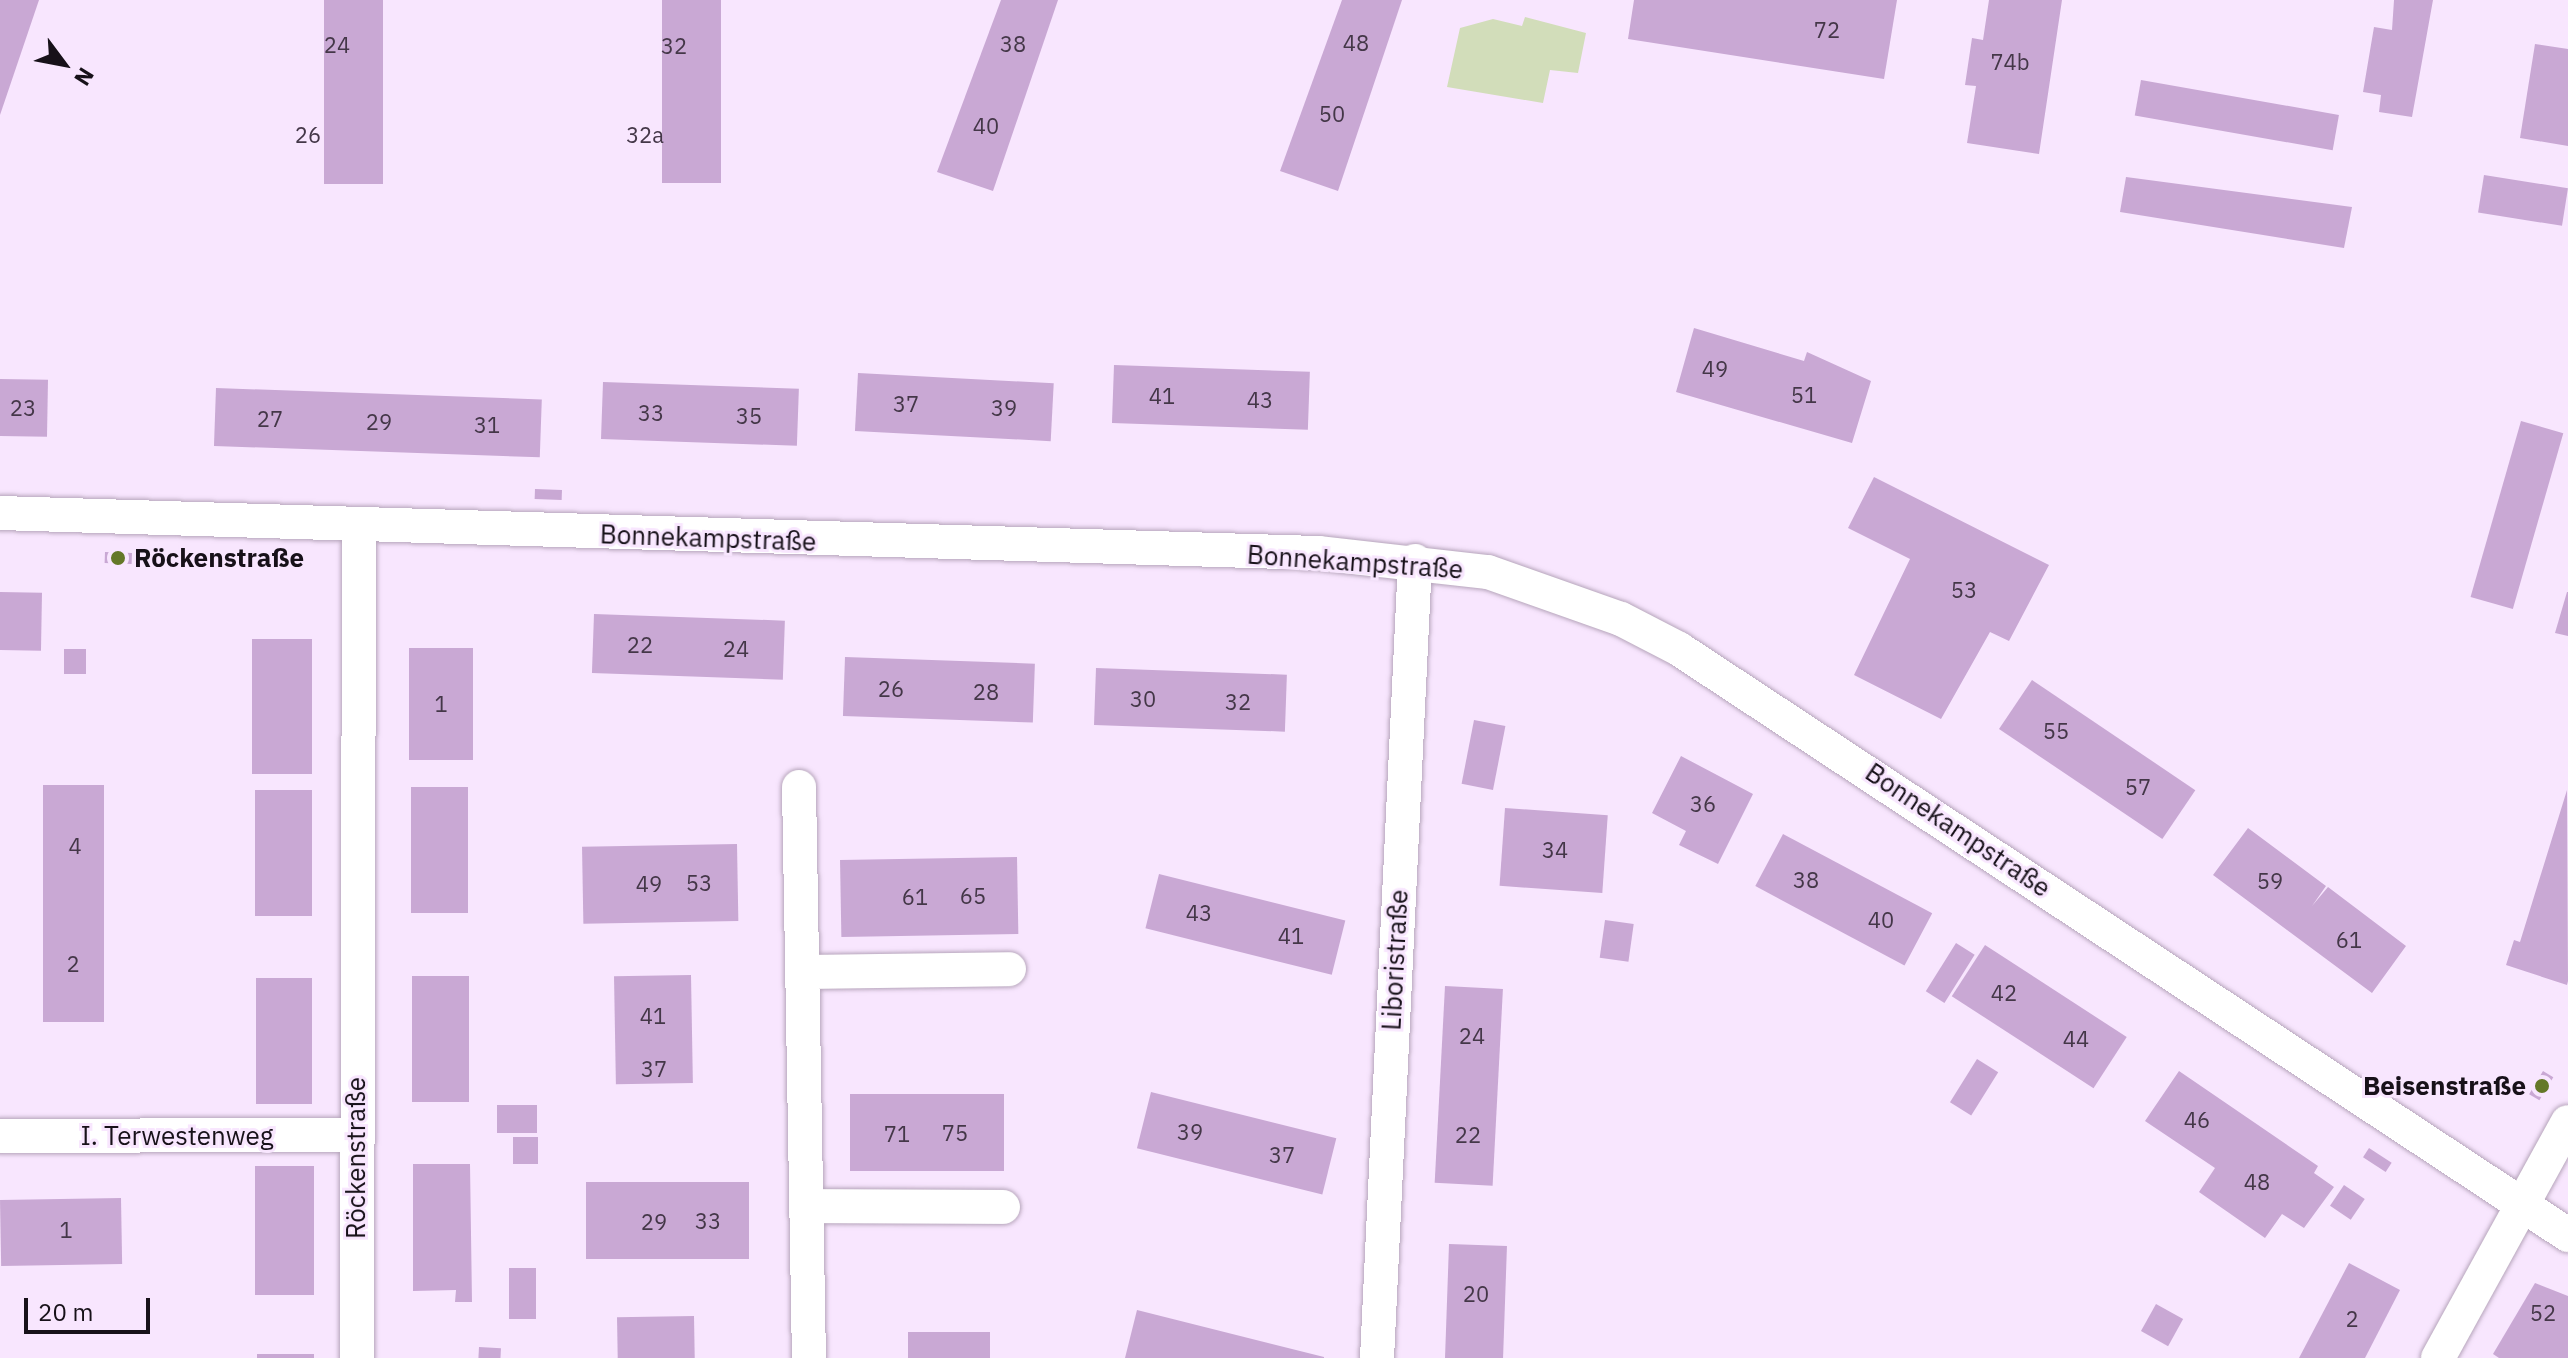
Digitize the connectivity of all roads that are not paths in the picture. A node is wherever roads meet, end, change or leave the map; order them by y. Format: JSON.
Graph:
{"nodes":[{"id":1,"x":0,"y":513,"type":"edge"},
{"id":2,"x":359,"y":526,"type":"junction"},
{"id":3,"x":1415,"y":561,"type":"junction"},
{"id":4,"x":799,"y":787,"type":"dead end"},
{"id":5,"x":1009,"y":969,"type":"dead end"},
{"id":6,"x":804,"y":972,"type":"junction"},
{"id":7,"x":2568,"y":1122,"type":"edge"},
{"id":8,"x":355,"y":1135,"type":"junction"},
{"id":9,"x":0,"y":1136,"type":"edge"},
{"id":10,"x":2522,"y":1204,"type":"junction"},
{"id":11,"x":806,"y":1206,"type":"junction"},
{"id":12,"x":1003,"y":1207,"type":"dead end"},
{"id":13,"x":2568,"y":1235,"type":"edge"},
{"id":14,"x":357,"y":1358,"type":"edge"},
{"id":15,"x":809,"y":1358,"type":"edge"},
{"id":16,"x":1377,"y":1358,"type":"edge"},
{"id":17,"x":2438,"y":1358,"type":"edge"}],
"edges":[{"from":1,"to":2,"type":"street","name":"Bonnekampstraße"},
{"from":2,"to":3,"type":"street","name":"Bonnekampstraße"},
{"from":2,"to":8,"type":"street","name":"Röckenstraße"},
{"from":3,"to":10,"type":"street","name":"Bonnekampstraße"},
{"from":3,"to":16,"type":"street","name":"Liboristraße"},
{"from":4,"to":6,"type":"street"},
{"from":5,"to":6,"type":"street"},
{"from":6,"to":11,"type":"street"},
{"from":7,"to":10,"type":"street"},
{"from":8,"to":9,"type":"street","name":"I. Terwestenweg"},
{"from":8,"to":14,"type":"street","name":"Röckenstraße"},
{"from":10,"to":13,"type":"street","name":"Bonnekampstraße"},
{"from":10,"to":17,"type":"street"},
{"from":11,"to":12,"type":"street"},
{"from":11,"to":15,"type":"street"}]}
